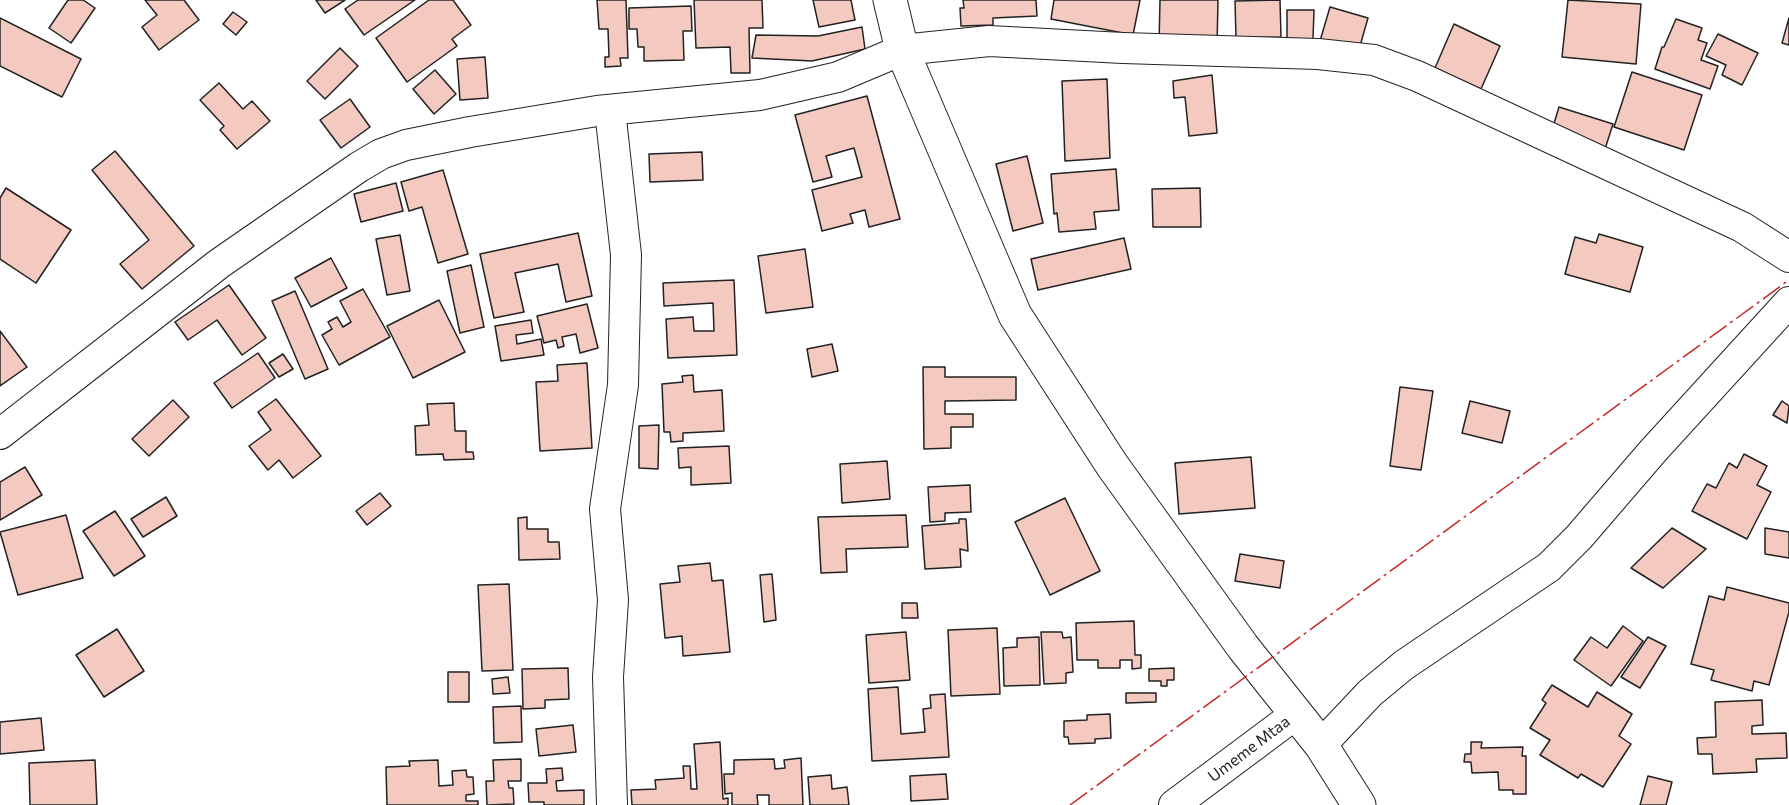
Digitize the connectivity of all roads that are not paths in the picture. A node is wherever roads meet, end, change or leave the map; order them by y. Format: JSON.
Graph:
{"nodes":[{"id":1,"x":890,"y":0,"type":"edge"},
{"id":2,"x":902,"y":50,"type":"junction"},
{"id":3,"x":610,"y":110,"type":"junction"},
{"id":4,"x":1789,"y":257,"type":"edge"},
{"id":5,"x":1789,"y":302,"type":"edge"},
{"id":6,"x":0,"y":434,"type":"edge"},
{"id":7,"x":1296,"y":714,"type":"junction"},
{"id":8,"x":1321,"y":745,"type":"junction"},
{"id":9,"x":612,"y":805,"type":"edge"},
{"id":10,"x":1174,"y":805,"type":"edge"},
{"id":11,"x":1359,"y":805,"type":"edge"}],
"edges":[{"from":1,"to":2,"type":"street"},
{"from":2,"to":3,"type":"street"},
{"from":2,"to":4,"type":"street"},
{"from":2,"to":7,"type":"street"},
{"from":3,"to":6,"type":"street"},
{"from":3,"to":9,"type":"street"},
{"from":5,"to":8,"type":"street"},
{"from":7,"to":8,"type":"street"},
{"from":7,"to":10,"type":"street","name":"Umeme Mtaa"},
{"from":8,"to":11,"type":"street"}]}
